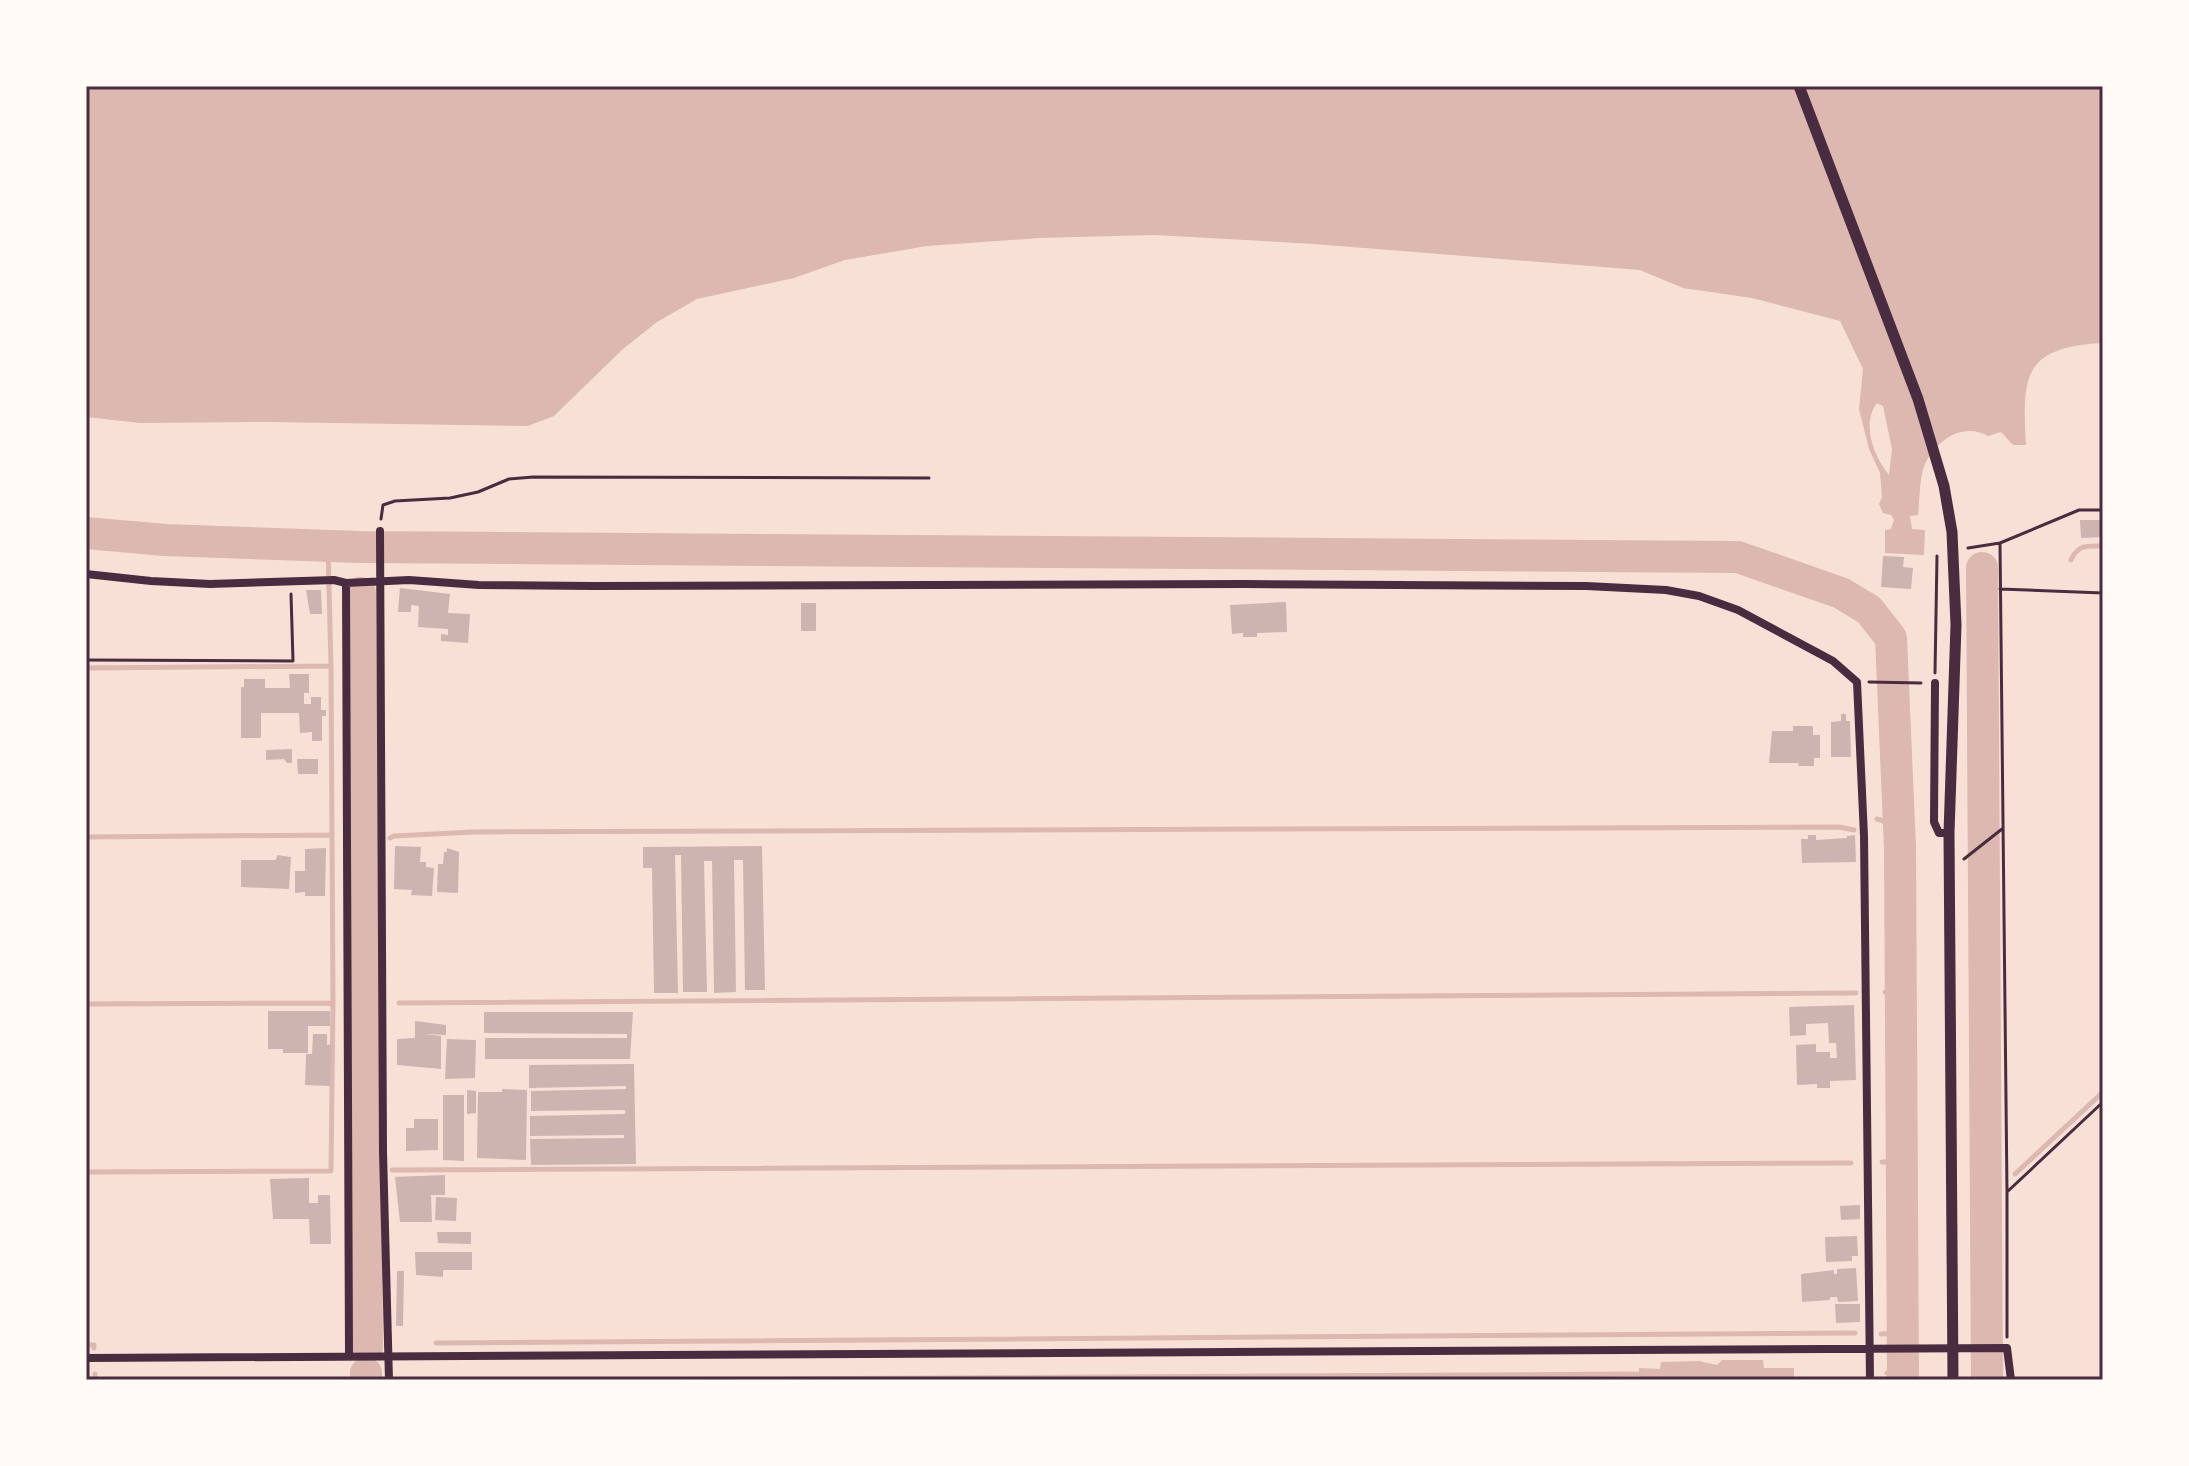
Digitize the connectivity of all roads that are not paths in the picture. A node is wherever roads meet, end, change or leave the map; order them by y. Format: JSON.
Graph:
{"nodes":[{"id":1,"x":1799,"y":86,"type":"edge"},
{"id":2,"x":380,"y":531,"type":"road end"},
{"id":3,"x":86,"y":574,"type":"edge"},
{"id":4,"x":381,"y":582,"type":"junction"},
{"id":5,"x":346,"y":583,"type":"junction"},
{"id":6,"x":1932,"y":683,"type":"road end"},
{"id":7,"x":1949,"y":833,"type":"junction"},
{"id":8,"x":1874,"y":1350,"type":"junction"},
{"id":9,"x":1953,"y":1350,"type":"junction"},
{"id":10,"x":349,"y":1356,"type":"junction"},
{"id":11,"x":388,"y":1357,"type":"junction"},
{"id":12,"x":86,"y":1358,"type":"edge"},
{"id":13,"x":389,"y":1376,"type":"edge"},
{"id":14,"x":1870,"y":1380,"type":"edge"},
{"id":15,"x":1953,"y":1380,"type":"edge"},
{"id":16,"x":2011,"y":1380,"type":"edge"}],
"edges":[{"from":1,"to":7,"type":"street"},
{"from":2,"to":4,"type":"street"},
{"from":3,"to":5,"type":"street"},
{"from":4,"to":5,"type":"street"},
{"from":4,"to":8,"type":"street"},
{"from":4,"to":11,"type":"street"},
{"from":5,"to":10,"type":"street"},
{"from":6,"to":7,"type":"street"},
{"from":7,"to":9,"type":"street"},
{"from":8,"to":9,"type":"street"},
{"from":8,"to":11,"type":"street"},
{"from":8,"to":14,"type":"street"},
{"from":9,"to":15,"type":"street"},
{"from":9,"to":16,"type":"street"},
{"from":10,"to":11,"type":"street"},
{"from":10,"to":12,"type":"street"},
{"from":11,"to":13,"type":"street"}]}
